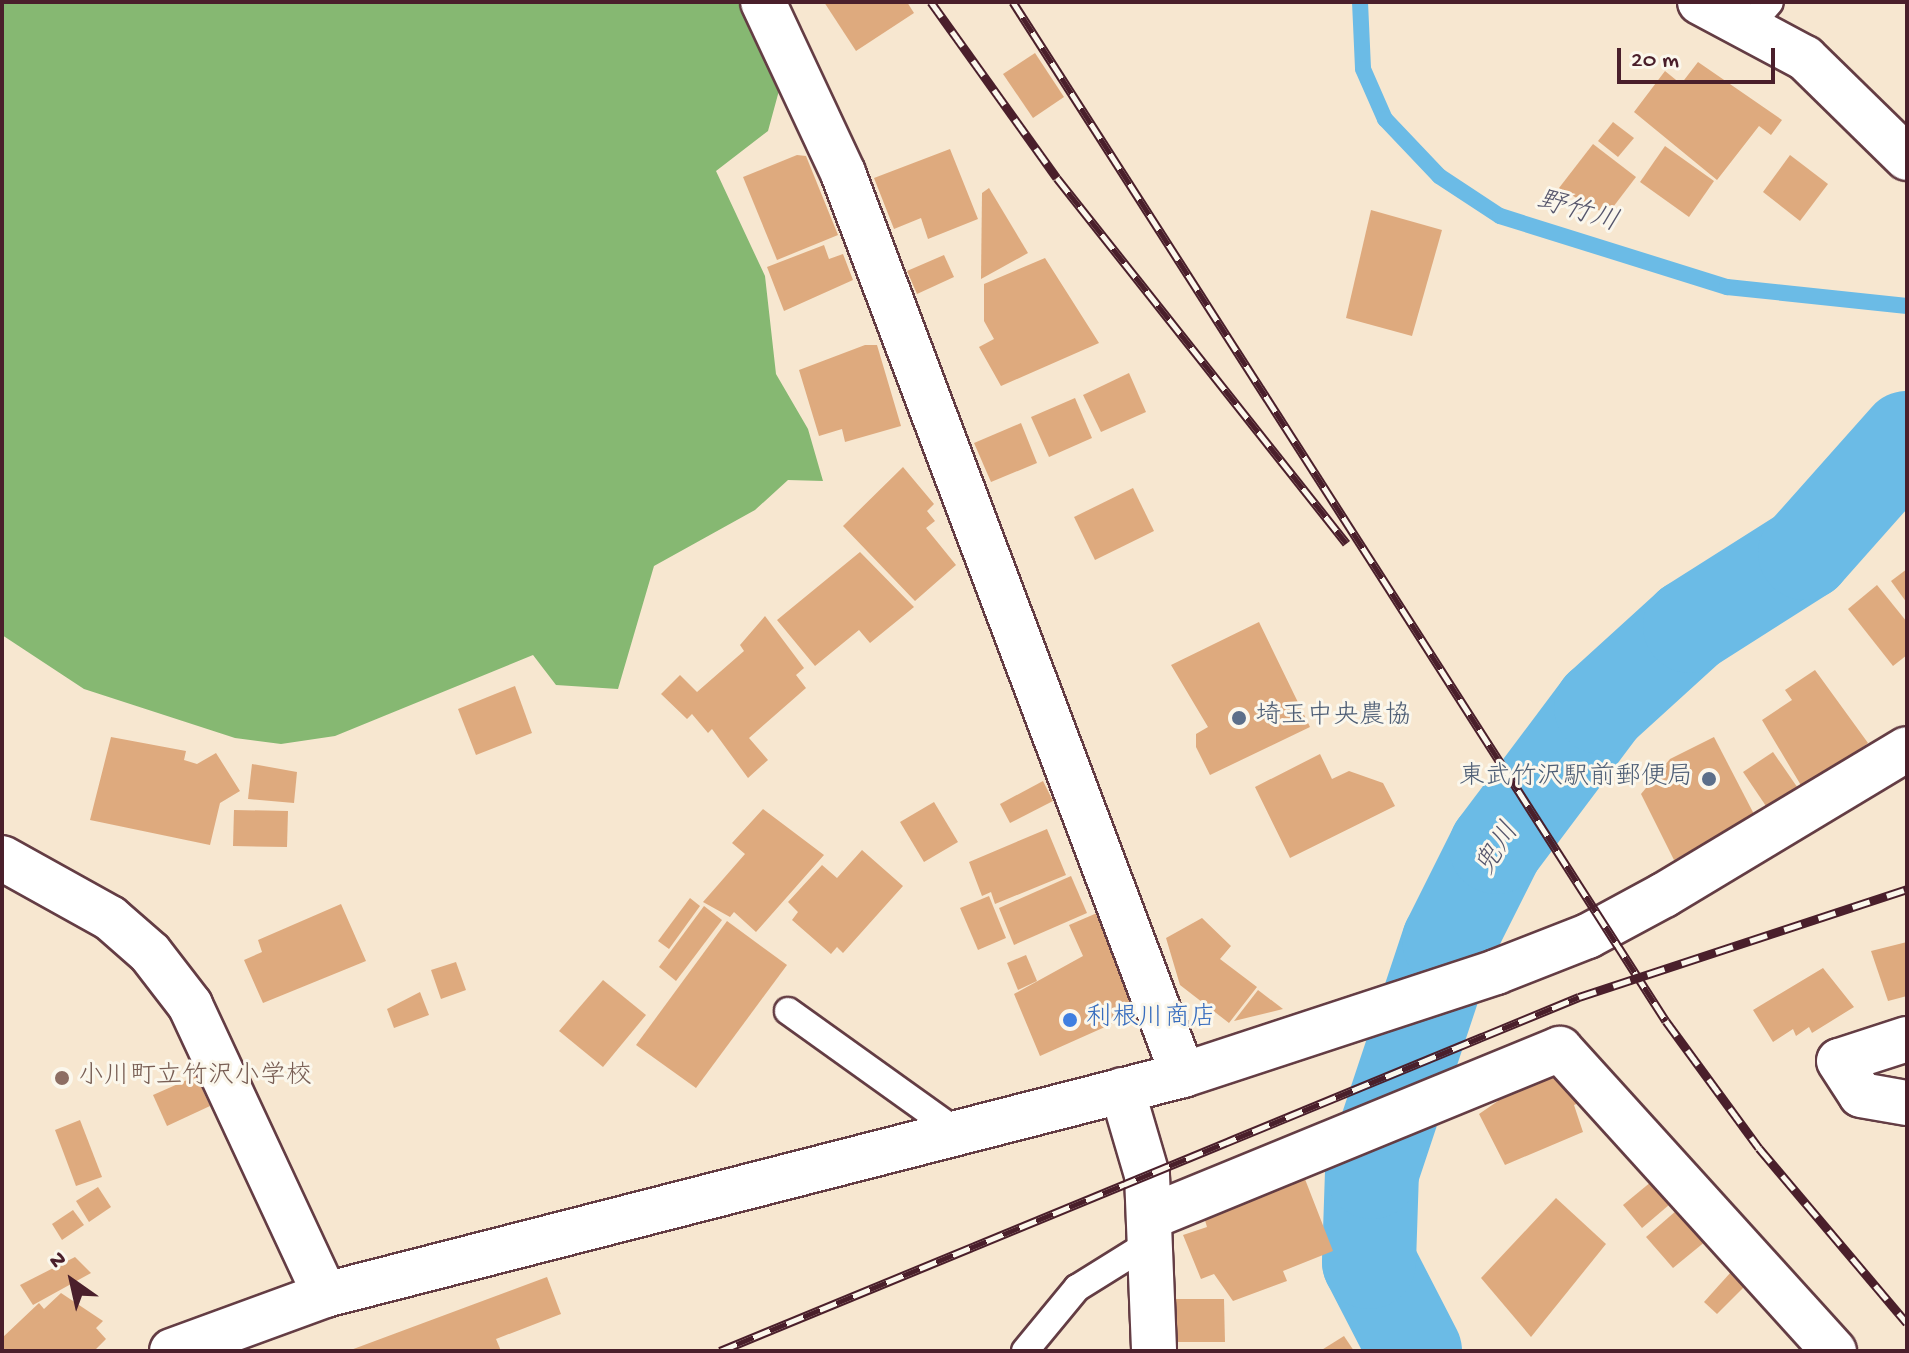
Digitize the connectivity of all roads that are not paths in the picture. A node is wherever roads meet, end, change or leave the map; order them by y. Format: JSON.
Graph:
{"nodes":[{"id":1,"x":763,"y":2,"type":"edge"},
{"id":2,"x":1700,"y":2,"type":"edge"},
{"id":3,"x":1760,"y":14,"type":"edge"},
{"id":4,"x":1907,"y":158,"type":"edge"},
{"id":5,"x":1907,"y":749,"type":"edge"},
{"id":6,"x":2,"y":858,"type":"edge"},
{"id":7,"x":788,"y":1011,"type":"dead end"},
{"id":8,"x":1907,"y":1039,"type":"edge"},
{"id":9,"x":1183,"y":1075,"type":"junction"},
{"id":10,"x":1122,"y":1090,"type":"junction"},
{"id":11,"x":1907,"y":1103,"type":"edge"},
{"id":12,"x":957,"y":1132,"type":"junction"},
{"id":13,"x":1151,"y":1230,"type":"junction"},
{"id":14,"x":325,"y":1295,"type":"junction"},
{"id":15,"x":172,"y":1351,"type":"edge"},
{"id":16,"x":1025,"y":1351,"type":"edge"},
{"id":17,"x":1154,"y":1351,"type":"edge"},
{"id":18,"x":1834,"y":1351,"type":"edge"}],
"edges":[{"from":1,"to":9,"type":"street"},
{"from":2,"to":3,"type":"street"},
{"from":3,"to":4,"type":"street"},
{"from":5,"to":9,"type":"street"},
{"from":6,"to":14,"type":"street"},
{"from":7,"to":12,"type":"lane"},
{"from":8,"to":11,"type":"street"},
{"from":9,"to":10,"type":"street"},
{"from":10,"to":12,"type":"street"},
{"from":10,"to":13,"type":"street"},
{"from":12,"to":14,"type":"street"},
{"from":13,"to":16,"type":"lane"},
{"from":13,"to":17,"type":"street"},
{"from":13,"to":18,"type":"street"},
{"from":14,"to":15,"type":"street"}]}
